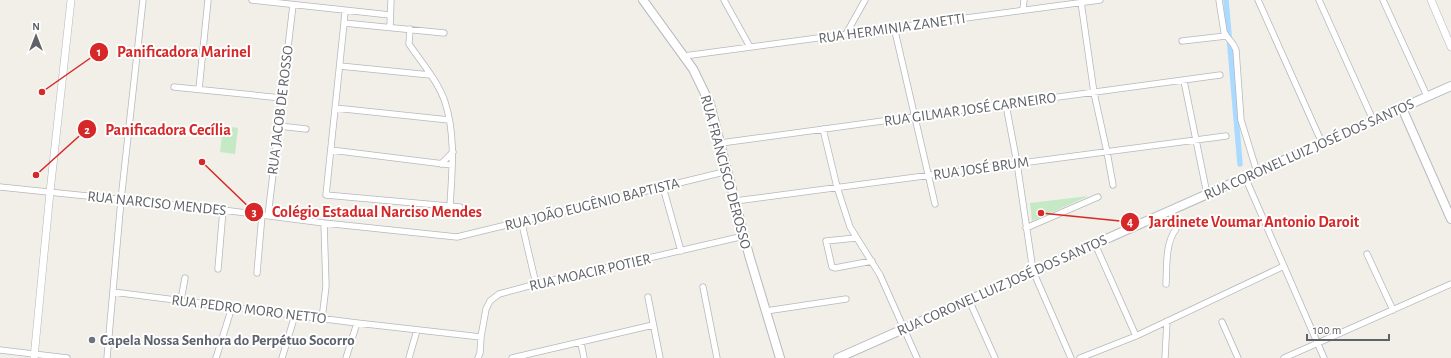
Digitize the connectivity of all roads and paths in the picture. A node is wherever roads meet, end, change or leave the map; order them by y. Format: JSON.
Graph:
{"nodes":[{"id":1,"x":71,"y":0,"type":"edge"},
{"id":2,"x":143,"y":0,"type":"edge"},
{"id":3,"x":208,"y":0,"type":"edge"},
{"id":4,"x":252,"y":0,"type":"edge"},
{"id":5,"x":391,"y":0,"type":"edge"},
{"id":6,"x":643,"y":0,"type":"edge"},
{"id":7,"x":724,"y":0,"type":"edge"},
{"id":8,"x":865,"y":0,"type":"edge"},
{"id":9,"x":1024,"y":0,"type":"edge"},
{"id":10,"x":1090,"y":0,"type":"edge"},
{"id":11,"x":1100,"y":0,"type":"edge"},
{"id":12,"x":1219,"y":0,"type":"edge"},
{"id":13,"x":1258,"y":0,"type":"edge"},
{"id":14,"x":1319,"y":0,"type":"edge"},
{"id":15,"x":1383,"y":0,"type":"edge"},
{"id":16,"x":1431,"y":0,"type":"edge"},
{"id":17,"x":1081,"y":2,"type":"junction"},
{"id":18,"x":289,"y":3,"type":"edge"},
{"id":19,"x":1023,"y":10,"type":"junction"},
{"id":20,"x":345,"y":11,"type":"junction"},
{"id":21,"x":370,"y":14,"type":"junction"},
{"id":22,"x":390,"y":15,"type":"junction"},
{"id":23,"x":344,"y":23,"type":"junction"},
{"id":24,"x":369,"y":25,"type":"junction"},
{"id":25,"x":390,"y":27,"type":"junction"},
{"id":26,"x":894,"y":27,"type":"junction"},
{"id":27,"x":410,"y":29,"type":"junction"},
{"id":28,"x":444,"y":33,"type":"dead end"},
{"id":29,"x":846,"y":34,"type":"junction"},
{"id":30,"x":1228,"y":38,"type":"junction"},
{"id":31,"x":1182,"y":41,"type":"dead end"},
{"id":32,"x":750,"y":47,"type":"junction"},
{"id":33,"x":1451,"y":47,"type":"edge"},
{"id":34,"x":684,"y":56,"type":"junction"},
{"id":35,"x":422,"y":63,"type":"junction"},
{"id":36,"x":340,"y":66,"type":"junction"},
{"id":37,"x":417,"y":73,"type":"junction"},
{"id":38,"x":430,"y":74,"type":"junction"},
{"id":39,"x":1220,"y":75,"type":"dead end"},
{"id":40,"x":1184,"y":81,"type":"junction"},
{"id":41,"x":1451,"y":86,"type":"edge"},
{"id":42,"x":174,"y":87,"type":"dead end"},
{"id":43,"x":199,"y":89,"type":"junction"},
{"id":44,"x":1094,"y":93,"type":"junction"},
{"id":45,"x":1427,"y":96,"type":"junction"},
{"id":46,"x":282,"y":98,"type":"junction"},
{"id":47,"x":1006,"y":105,"type":"junction"},
{"id":48,"x":335,"y":108,"type":"junction"},
{"id":49,"x":1402,"y":108,"type":"junction"},
{"id":50,"x":915,"y":117,"type":"junction"},
{"id":51,"x":449,"y":120,"type":"junction"},
{"id":52,"x":1373,"y":120,"type":"junction"},
{"id":53,"x":279,"y":126,"type":"junction"},
{"id":54,"x":306,"y":129,"type":"dead end"},
{"id":55,"x":823,"y":129,"type":"junction"},
{"id":56,"x":1226,"y":136,"type":"dead end"},
{"id":57,"x":1195,"y":140,"type":"junction"},
{"id":58,"x":721,"y":143,"type":"junction"},
{"id":59,"x":1322,"y":143,"type":"junction"},
{"id":60,"x":331,"y":150,"type":"junction"},
{"id":61,"x":453,"y":152,"type":"junction"},
{"id":62,"x":1107,"y":152,"type":"junction"},
{"id":63,"x":1017,"y":162,"type":"junction"},
{"id":64,"x":441,"y":164,"type":"junction"},
{"id":65,"x":452,"y":165,"type":"junction"},
{"id":66,"x":728,"y":171,"type":"junction"},
{"id":67,"x":1257,"y":172,"type":"junction"},
{"id":68,"x":929,"y":175,"type":"junction"},
{"id":69,"x":1245,"y":177,"type":"junction"},
{"id":70,"x":1113,"y":185,"type":"dead end"},
{"id":71,"x":0,"y":187,"type":"edge"},
{"id":72,"x":663,"y":187,"type":"junction"},
{"id":73,"x":837,"y":187,"type":"junction"},
{"id":74,"x":50,"y":192,"type":"junction"},
{"id":75,"x":1207,"y":194,"type":"junction"},
{"id":76,"x":1098,"y":197,"type":"dead end"},
{"id":77,"x":121,"y":200,"type":"junction"},
{"id":78,"x":735,"y":201,"type":"junction"},
{"id":79,"x":935,"y":204,"type":"dead end"},
{"id":80,"x":450,"y":206,"type":"junction"},
{"id":81,"x":460,"y":208,"type":"dead end"},
{"id":82,"x":223,"y":210,"type":"junction"},
{"id":83,"x":1170,"y":210,"type":"junction"},
{"id":84,"x":265,"y":215,"type":"junction"},
{"id":85,"x":1451,"y":219,"type":"edge"},
{"id":86,"x":522,"y":220,"type":"junction"},
{"id":87,"x":324,"y":223,"type":"junction"},
{"id":88,"x":1026,"y":228,"type":"junction"},
{"id":89,"x":744,"y":236,"type":"junction"},
{"id":90,"x":456,"y":237,"type":"joint"},
{"id":91,"x":856,"y":238,"type":"junction"},
{"id":92,"x":1095,"y":244,"type":"junction"},
{"id":93,"x":681,"y":251,"type":"junction"},
{"id":94,"x":1367,"y":254,"type":"dead end"},
{"id":95,"x":872,"y":261,"type":"junction"},
{"id":96,"x":1284,"y":266,"type":"junction"},
{"id":97,"x":218,"y":269,"type":"dead end"},
{"id":98,"x":1033,"y":272,"type":"junction"},
{"id":99,"x":257,"y":273,"type":"dead end"},
{"id":100,"x":184,"y":278,"type":"dead end"},
{"id":101,"x":536,"y":284,"type":"junction"},
{"id":102,"x":1166,"y":284,"type":"dead end"},
{"id":103,"x":1451,"y":284,"type":"edge"},
{"id":104,"x":703,"y":287,"type":"dead end"},
{"id":105,"x":113,"y":292,"type":"junction"},
{"id":106,"x":648,"y":297,"type":"dead end"},
{"id":107,"x":846,"y":299,"type":"dead end"},
{"id":108,"x":181,"y":300,"type":"junction"},
{"id":109,"x":969,"y":300,"type":"junction"},
{"id":110,"x":232,"y":307,"type":"junction"},
{"id":111,"x":1393,"y":310,"type":"junction"},
{"id":112,"x":766,"y":311,"type":"junction"},
{"id":113,"x":295,"y":315,"type":"junction"},
{"id":114,"x":322,"y":319,"type":"junction"},
{"id":115,"x":1168,"y":321,"type":"junction"},
{"id":116,"x":1222,"y":322,"type":"dead end"},
{"id":117,"x":357,"y":323,"type":"junction"},
{"id":118,"x":654,"y":325,"type":"junction"},
{"id":119,"x":904,"y":329,"type":"junction"},
{"id":120,"x":417,"y":330,"type":"junction"},
{"id":121,"x":1136,"y":336,"type":"junction"},
{"id":122,"x":481,"y":337,"type":"junction"},
{"id":123,"x":581,"y":342,"type":"junction"},
{"id":124,"x":1317,"y":343,"type":"junction"},
{"id":125,"x":0,"y":350,"type":"edge"},
{"id":126,"x":479,"y":355,"type":"edge"},
{"id":127,"x":34,"y":356,"type":"edge"},
{"id":128,"x":847,"y":356,"type":"edge"},
{"id":129,"x":67,"y":358,"type":"edge"},
{"id":130,"x":107,"y":358,"type":"edge"},
{"id":131,"x":216,"y":358,"type":"edge"},
{"id":132,"x":282,"y":358,"type":"edge"},
{"id":133,"x":346,"y":358,"type":"edge"},
{"id":134,"x":409,"y":358,"type":"edge"},
{"id":135,"x":485,"y":358,"type":"edge"},
{"id":136,"x":512,"y":358,"type":"edge"},
{"id":137,"x":584,"y":358,"type":"edge"},
{"id":138,"x":660,"y":358,"type":"edge"},
{"id":139,"x":717,"y":358,"type":"edge"},
{"id":140,"x":780,"y":358,"type":"edge"},
{"id":141,"x":838,"y":358,"type":"edge"},
{"id":142,"x":917,"y":358,"type":"edge"},
{"id":143,"x":995,"y":358,"type":"edge"},
{"id":144,"x":1071,"y":358,"type":"edge"},
{"id":145,"x":1080,"y":358,"type":"edge"},
{"id":146,"x":1165,"y":358,"type":"edge"},
{"id":147,"x":1238,"y":358,"type":"edge"},
{"id":148,"x":1284,"y":358,"type":"edge"},
{"id":149,"x":1324,"y":358,"type":"edge"}],
"edges":[{"from":1,"to":74,"type":"street"},
{"from":2,"to":77,"type":"street"},
{"from":3,"to":43,"type":"street"},
{"from":4,"to":18,"type":"street"},
{"from":5,"to":22,"type":"street"},
{"from":6,"to":34,"type":"main road","name":"RUA FRANCISCO DEROSSO"},
{"from":7,"to":32,"type":"street"},
{"from":8,"to":29,"type":"street"},
{"from":9,"to":19,"type":"street"},
{"from":10,"to":11,"type":"street","name":"RUA HERMINIA ZANETTI"},
{"from":10,"to":17,"type":"street","name":"RUA HERMINIA ZANETTI"},
{"from":12,"to":30,"type":"street"},
{"from":13,"to":59,"type":"street"},
{"from":14,"to":52,"type":"street"},
{"from":15,"to":45,"type":"street"},
{"from":16,"to":33,"type":"street"},
{"from":17,"to":19,"type":"street","name":"RUA HERMINIA ZANETTI"},
{"from":17,"to":44,"type":"street"},
{"from":18,"to":20,"type":"street"},
{"from":18,"to":46,"type":"street","name":"RUA JACOB DE ROSSO"},
{"from":19,"to":26,"type":"street","name":"RUA HERMINIA ZANETTI"},
{"from":20,"to":21,"type":"street"},
{"from":20,"to":23,"type":"street"},
{"from":21,"to":22,"type":"street"},
{"from":21,"to":24,"type":"street"},
{"from":22,"to":25,"type":"street"},
{"from":23,"to":24,"type":"street"},
{"from":23,"to":36,"type":"street"},
{"from":24,"to":25,"type":"street"},
{"from":25,"to":27,"type":"street"},
{"from":26,"to":29,"type":"street","name":"RUA HERMINIA ZANETTI"},
{"from":26,"to":50,"type":"street"},
{"from":27,"to":28,"type":"street"},
{"from":27,"to":35,"type":"street"},
{"from":29,"to":32,"type":"street","name":"RUA HERMINIA ZANETTI"},
{"from":30,"to":31,"type":"street"},
{"from":30,"to":67,"type":"street"},
{"from":32,"to":34,"type":"street","name":"RUA HERMINIA ZANETTI"},
{"from":34,"to":58,"type":"main road","name":"RUA FRANCISCO DEROSSO"},
{"from":35,"to":37,"type":"street"},
{"from":35,"to":38,"type":"street"},
{"from":36,"to":37,"type":"street"},
{"from":36,"to":48,"type":"street"},
{"from":37,"to":38,"type":"street"},
{"from":38,"to":51,"type":"street"},
{"from":39,"to":40,"type":"street","name":"RUA GILMAR JOSÉ CARNEIRO"},
{"from":40,"to":44,"type":"street","name":"RUA GILMAR JOSÉ CARNEIRO"},
{"from":40,"to":57,"type":"street"},
{"from":41,"to":45,"type":"main road","name":"RUA CORONEL LUIZ JOSÉ DOS SANTOS"},
{"from":42,"to":43,"type":"street"},
{"from":43,"to":46,"type":"street"},
{"from":44,"to":47,"type":"street","name":"RUA GILMAR JOSÉ CARNEIRO"},
{"from":44,"to":62,"type":"street"},
{"from":45,"to":49,"type":"main road","name":"RUA CORONEL LUIZ JOSÉ DOS SANTOS"},
{"from":46,"to":53,"type":"street","name":"RUA JACOB DE ROSSO"},
{"from":47,"to":50,"type":"street","name":"RUA GILMAR JOSÉ CARNEIRO"},
{"from":47,"to":63,"type":"street"},
{"from":48,"to":51,"type":"street"},
{"from":48,"to":60,"type":"street"},
{"from":49,"to":52,"type":"main road","name":"RUA CORONEL LUIZ JOSÉ DOS SANTOS"},
{"from":49,"to":85,"type":"main road"},
{"from":50,"to":55,"type":"street","name":"RUA GILMAR JOSÉ CARNEIRO"},
{"from":50,"to":68,"type":"street"},
{"from":51,"to":61,"type":"street"},
{"from":52,"to":59,"type":"main road","name":"RUA CORONEL LUIZ JOSÉ DOS SANTOS"},
{"from":53,"to":54,"type":"street"},
{"from":53,"to":84,"type":"street","name":"RUA JACOB DE ROSSO"},
{"from":55,"to":58,"type":"street","name":"RUA GILMAR JOSÉ CARNEIRO"},
{"from":55,"to":73,"type":"street"},
{"from":56,"to":57,"type":"street","name":"RUA JOSÉ BRUM"},
{"from":57,"to":62,"type":"street","name":"RUA JOSÉ BRUM"},
{"from":57,"to":75,"type":"street"},
{"from":58,"to":66,"type":"main road","name":"RUA FRANCISCO DEROSSO"},
{"from":59,"to":67,"type":"main road","name":"RUA CORONEL LUIZ JOSÉ DOS SANTOS"},
{"from":60,"to":64,"type":"street"},
{"from":60,"to":80,"type":"street"},
{"from":61,"to":64,"type":"street"},
{"from":61,"to":65,"type":"street"},
{"from":62,"to":63,"type":"street","name":"RUA JOSÉ BRUM"},
{"from":62,"to":70,"type":"street"},
{"from":63,"to":68,"type":"street","name":"RUA JOSÉ BRUM"},
{"from":63,"to":88,"type":"street"},
{"from":64,"to":65,"type":"street"},
{"from":65,"to":80,"type":"street"},
{"from":66,"to":72,"type":"street","name":"RUA JOÃO EUGÊNIO BAPTISTA"},
{"from":66,"to":78,"type":"main road","name":"RUA FRANCISCO DEROSSO"},
{"from":67,"to":69,"type":"main road","name":"RUA CORONEL LUIZ JOSÉ DOS SANTOS"},
{"from":68,"to":73,"type":"street","name":"RUA JOSÉ BRUM"},
{"from":68,"to":79,"type":"street"},
{"from":69,"to":75,"type":"main road","name":"RUA CORONEL LUIZ JOSÉ DOS SANTOS"},
{"from":69,"to":96,"type":"street"},
{"from":71,"to":74,"type":"street","name":"RUA NARCISO MENDES"},
{"from":72,"to":86,"type":"street","name":"RUA JOÃO EUGÊNIO BAPTISTA"},
{"from":72,"to":93,"type":"street"},
{"from":73,"to":78,"type":"street","name":"RUA JOSÉ BRUM"},
{"from":73,"to":91,"type":"street"},
{"from":74,"to":77,"type":"street","name":"RUA NARCISO MENDES"},
{"from":74,"to":127,"type":"street"},
{"from":75,"to":83,"type":"main road","name":"RUA CORONEL LUIZ JOSÉ DOS SANTOS"},
{"from":76,"to":88,"type":"street"},
{"from":77,"to":82,"type":"street","name":"RUA NARCISO MENDES"},
{"from":77,"to":105,"type":"street"},
{"from":78,"to":89,"type":"main road","name":"RUA FRANCISCO DEROSSO"},
{"from":80,"to":81,"type":"street"},
{"from":82,"to":84,"type":"street","name":"RUA NARCISO MENDES"},
{"from":82,"to":97,"type":"street"},
{"from":83,"to":92,"type":"main road","name":"RUA CORONEL LUIZ JOSÉ DOS SANTOS"},
{"from":83,"to":102,"type":"street"},
{"from":84,"to":87,"type":"street","name":"RUA NARCISO MENDES"},
{"from":84,"to":99,"type":"street","name":"RUA JACOB DE ROSSO"},
{"from":86,"to":90,"type":"street","name":"RUA JOÃO EUGÊNIO BAPTISTA"},
{"from":86,"to":101,"type":"street"},
{"from":87,"to":90,"type":"street","name":"RUA NARCISO MENDES"},
{"from":87,"to":114,"type":"street"},
{"from":88,"to":98,"type":"street"},
{"from":89,"to":93,"type":"street","name":"RUA MOACIR POTIER"},
{"from":89,"to":112,"type":"main road","name":"RUA FRANCISCO DEROSSO"},
{"from":91,"to":95,"type":"street"},
{"from":91,"to":95,"type":"street"},
{"from":92,"to":98,"type":"main road","name":"RUA CORONEL LUIZ JOSÉ DOS SANTOS"},
{"from":92,"to":121,"type":"street"},
{"from":93,"to":101,"type":"street","name":"RUA MOACIR POTIER"},
{"from":94,"to":111,"type":"street"},
{"from":95,"to":119,"type":"street"},
{"from":96,"to":115,"type":"street"},
{"from":96,"to":124,"type":"street"},
{"from":98,"to":109,"type":"main road","name":"RUA CORONEL LUIZ JOSÉ DOS SANTOS"},
{"from":98,"to":144,"type":"street"},
{"from":100,"to":108,"type":"street"},
{"from":101,"to":122,"type":"street","name":"RUA MOACIR POTIER"},
{"from":103,"to":111,"type":"street"},
{"from":104,"to":139,"type":"street"},
{"from":105,"to":108,"type":"street","name":"RUA PEDRO MORO NETTO"},
{"from":105,"to":130,"type":"street"},
{"from":106,"to":118,"type":"street"},
{"from":107,"to":112,"type":"street"},
{"from":108,"to":110,"type":"street","name":"RUA PEDRO MORO NETTO"},
{"from":109,"to":119,"type":"main road","name":"RUA CORONEL LUIZ JOSÉ DOS SANTOS"},
{"from":109,"to":143,"type":"street"},
{"from":110,"to":113,"type":"street","name":"RUA PEDRO MORO NETTO"},
{"from":110,"to":131,"type":"street"},
{"from":111,"to":124,"type":"street"},
{"from":112,"to":140,"type":"main road","name":"RUA FRANCISCO DEROSSO"},
{"from":113,"to":114,"type":"street","name":"RUA PEDRO MORO NETTO"},
{"from":113,"to":132,"type":"street"},
{"from":114,"to":117,"type":"street","name":"RUA PEDRO MORO NETTO"},
{"from":115,"to":121,"type":"street"},
{"from":115,"to":146,"type":"street"},
{"from":116,"to":147,"type":"street"},
{"from":117,"to":120,"type":"street","name":"RUA PEDRO MORO NETTO"},
{"from":117,"to":133,"type":"street"},
{"from":118,"to":123,"type":"street"},
{"from":118,"to":138,"type":"street"},
{"from":119,"to":128,"type":"main road","name":"RUA CORONEL LUIZ JOSÉ DOS SANTOS"},
{"from":119,"to":142,"type":"street"},
{"from":120,"to":122,"type":"street","name":"RUA PEDRO MORO NETTO"},
{"from":120,"to":134,"type":"street"},
{"from":121,"to":145,"type":"street"},
{"from":122,"to":126,"type":"street","name":"RUA MOACIR POTIER"},
{"from":123,"to":136,"type":"street"},
{"from":123,"to":137,"type":"street"},
{"from":124,"to":148,"type":"street"},
{"from":124,"to":149,"type":"street"},
{"from":125,"to":127,"type":"street"},
{"from":126,"to":135,"type":"street"},
{"from":127,"to":129,"type":"street"},
{"from":128,"to":141,"type":"main road","name":"RUA CORONEL LUIZ JOSÉ DOS SANTOS"}]}
